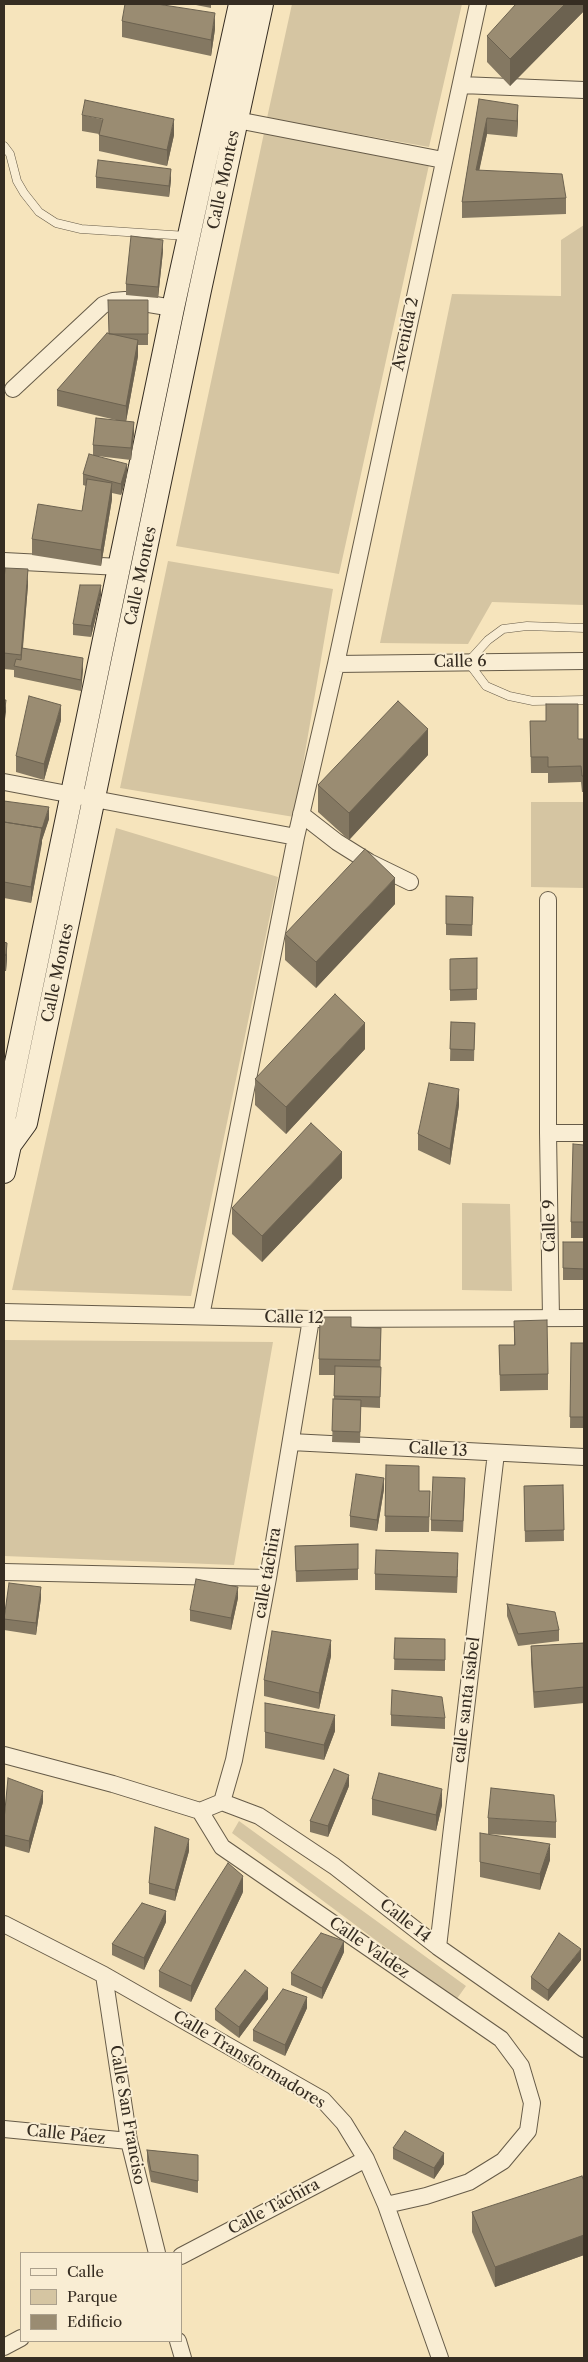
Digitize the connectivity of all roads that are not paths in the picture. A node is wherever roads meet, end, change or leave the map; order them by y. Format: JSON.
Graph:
{"nodes":[{"id":1,"x":240,"y":4,"type":"edge"},
{"id":2,"x":262,"y":4,"type":"edge"},
{"id":3,"x":478,"y":4,"type":"edge"},
{"id":4,"x":461,"y":85,"type":"junction"},
{"id":5,"x":584,"y":90,"type":"edge"},
{"id":6,"x":237,"y":120,"type":"junction"},
{"id":7,"x":4,"y":146,"type":"edge"},
{"id":8,"x":443,"y":160,"type":"junction"},
{"id":9,"x":190,"y":236,"type":"junction"},
{"id":10,"x":173,"y":308,"type":"junction"},
{"id":11,"x":13,"y":389,"type":"dead end"},
{"id":12,"x":4,"y":561,"type":"edge"},
{"id":13,"x":120,"y":567,"type":"junction"},
{"id":14,"x":584,"y":628,"type":"edge"},
{"id":15,"x":584,"y":661,"type":"edge"},
{"id":16,"x":468,"y":662,"type":"junction"},
{"id":17,"x":336,"y":664,"type":"junction"},
{"id":18,"x":584,"y":700,"type":"edge"},
{"id":19,"x":4,"y":782,"type":"edge"},
{"id":20,"x":84,"y":797,"type":"junction"},
{"id":21,"x":302,"y":814,"type":"junction"},
{"id":22,"x":296,"y":837,"type":"junction"},
{"id":23,"x":410,"y":882,"type":"dead end"},
{"id":24,"x":548,"y":900,"type":"dead end"},
{"id":25,"x":584,"y":1132,"type":"edge"},
{"id":26,"x":548,"y":1133,"type":"junction"},
{"id":27,"x":7,"y":1145,"type":"edge"},
{"id":28,"x":4,"y":1172,"type":"edge"},
{"id":29,"x":4,"y":1312,"type":"edge"},
{"id":30,"x":201,"y":1316,"type":"junction"},
{"id":31,"x":551,"y":1318,"type":"junction"},
{"id":32,"x":584,"y":1318,"type":"edge"},
{"id":33,"x":311,"y":1319,"type":"junction"},
{"id":34,"x":291,"y":1442,"type":"junction"},
{"id":35,"x":496,"y":1453,"type":"junction"},
{"id":36,"x":584,"y":1457,"type":"edge"},
{"id":37,"x":4,"y":1572,"type":"edge"},
{"id":38,"x":268,"y":1578,"type":"junction"},
{"id":39,"x":4,"y":1755,"type":"edge"},
{"id":40,"x":222,"y":1802,"type":"junction"},
{"id":41,"x":200,"y":1811,"type":"junction"},
{"id":42,"x":4,"y":1924,"type":"edge"},
{"id":43,"x":438,"y":1947,"type":"junction"},
{"id":44,"x":104,"y":1975,"type":"junction"},
{"id":45,"x":584,"y":2049,"type":"edge"},
{"id":46,"x":4,"y":2129,"type":"edge"},
{"id":47,"x":129,"y":2141,"type":"junction"},
{"id":48,"x":366,"y":2159,"type":"junction"},
{"id":49,"x":386,"y":2204,"type":"junction"},
{"id":50,"x":156,"y":2252,"type":"edge"},
{"id":51,"x":182,"y":2255,"type":"edge"},
{"id":52,"x":20,"y":2339,"type":"edge"},
{"id":53,"x":178,"y":2342,"type":"edge"},
{"id":54,"x":4,"y":2347,"type":"edge"},
{"id":55,"x":182,"y":2358,"type":"edge"},
{"id":56,"x":440,"y":2358,"type":"edge"}],
"edges":[{"from":1,"to":9,"type":"street","name":"Calle Montes"},
{"from":2,"to":6,"type":"street","name":"Calle Montes"},
{"from":3,"to":4,"type":"street","name":"Avenida 2"},
{"from":4,"to":5,"type":"street"},
{"from":4,"to":8,"type":"street","name":"Avenida 2"},
{"from":6,"to":8,"type":"street"},
{"from":6,"to":20,"type":"street","name":"Calle Montes"},
{"from":7,"to":9,"type":"lane"},
{"from":8,"to":17,"type":"street","name":"Avenida 2"},
{"from":9,"to":10,"type":"street","name":"Calle Montes"},
{"from":10,"to":11,"type":"street"},
{"from":10,"to":13,"type":"street","name":"Calle Montes"},
{"from":12,"to":13,"type":"street"},
{"from":13,"to":20,"type":"street","name":"Calle Montes"},
{"from":14,"to":16,"type":"lane"},
{"from":15,"to":16,"type":"street","name":"Calle 6"},
{"from":16,"to":17,"type":"street","name":"Calle 6"},
{"from":16,"to":18,"type":"lane"},
{"from":17,"to":21,"type":"street","name":"Avenida 2"},
{"from":19,"to":20,"type":"street"},
{"from":20,"to":22,"type":"street"},
{"from":20,"to":27,"type":"street","name":"Calle Montes"},
{"from":21,"to":22,"type":"street","name":"Avenida 2"},
{"from":21,"to":23,"type":"street"},
{"from":22,"to":30,"type":"street","name":"Avenida 2"},
{"from":24,"to":26,"type":"street","name":"Calle 9"},
{"from":25,"to":26,"type":"street"},
{"from":26,"to":31,"type":"street","name":"Calle 9"},
{"from":27,"to":28,"type":"street","name":"Calle Montes"},
{"from":29,"to":30,"type":"street","name":"Calle 12"},
{"from":30,"to":33,"type":"street","name":"Calle 12"},
{"from":31,"to":32,"type":"street","name":"Calle 12"},
{"from":31,"to":33,"type":"street","name":"Calle 12"},
{"from":33,"to":34,"type":"street","name":"calle táchira"},
{"from":34,"to":35,"type":"street","name":"Calle 13"},
{"from":34,"to":38,"type":"street","name":"calle táchira"},
{"from":35,"to":36,"type":"street","name":"Calle 13"},
{"from":35,"to":43,"type":"street","name":"calle santa isabel"},
{"from":37,"to":38,"type":"street"},
{"from":38,"to":40,"type":"street","name":"calle táchira"},
{"from":39,"to":41,"type":"street"},
{"from":40,"to":41,"type":"street"},
{"from":40,"to":43,"type":"street","name":"Calle 14"},
{"from":41,"to":49,"type":"street","name":"Calle Valdez"},
{"from":42,"to":44,"type":"street","name":"Calle Transformadores"},
{"from":43,"to":45,"type":"street","name":"Calle 14"},
{"from":44,"to":47,"type":"street","name":"Calle San Franciso"},
{"from":44,"to":48,"type":"street","name":"Calle Transformadores"},
{"from":46,"to":47,"type":"street","name":"Calle Páez"},
{"from":47,"to":50,"type":"street","name":"Calle San Franciso"},
{"from":48,"to":49,"type":"street","name":"Calle Transformadores"},
{"from":48,"to":51,"type":"street","name":"Calle Táchira"},
{"from":49,"to":56,"type":"street","name":"Calle Transformadores"},
{"from":52,"to":54,"type":"street"},
{"from":53,"to":55,"type":"street"}]}
